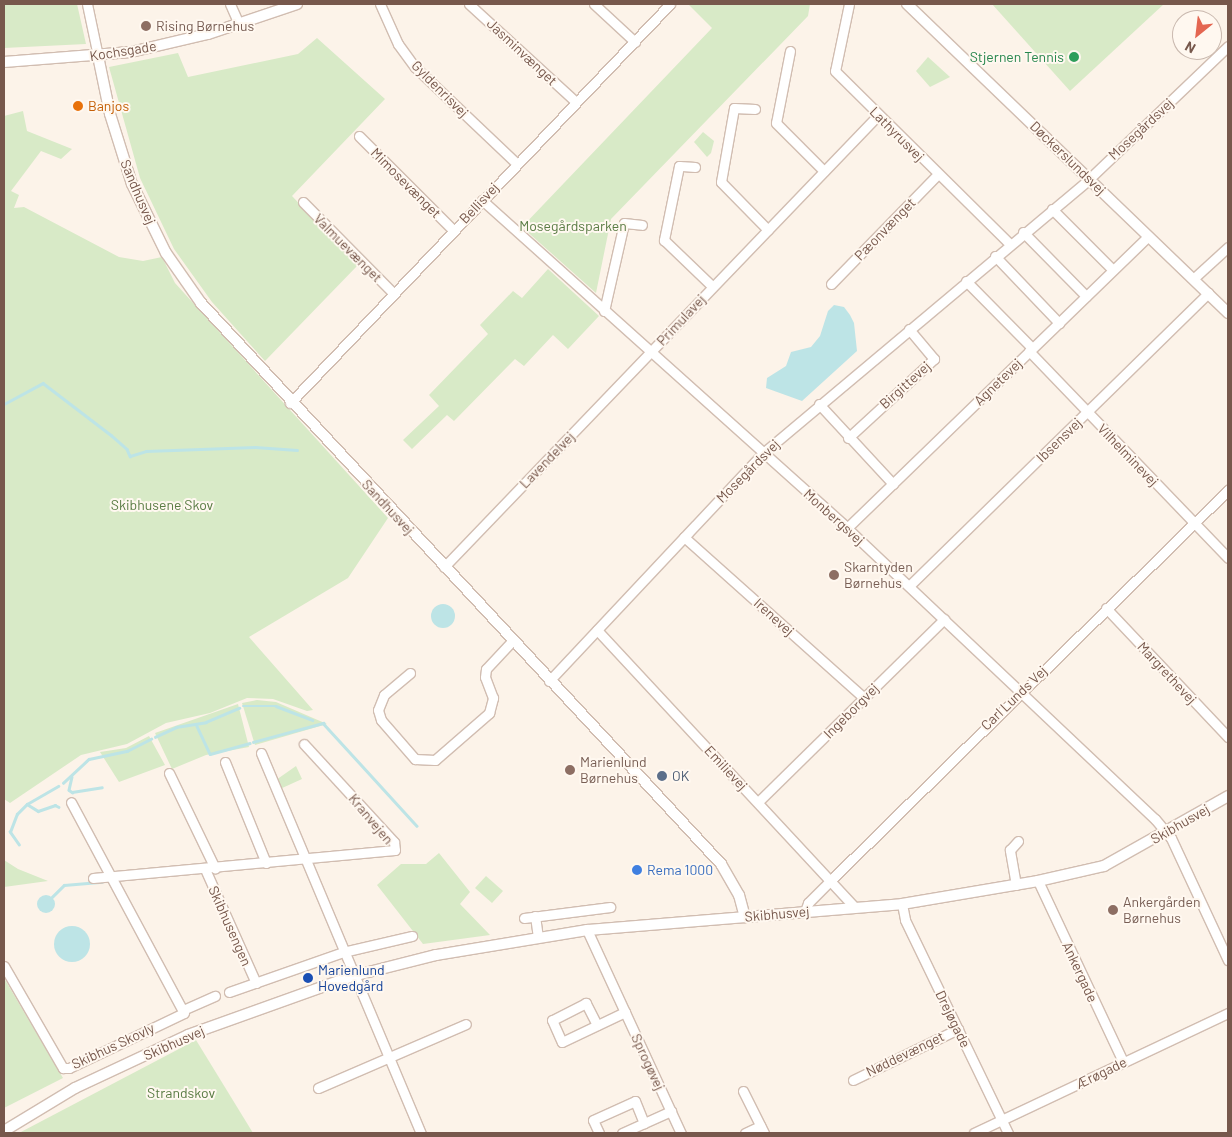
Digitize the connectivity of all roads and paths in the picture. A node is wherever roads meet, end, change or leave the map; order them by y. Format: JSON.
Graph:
{"nodes":[{"id":1,"x":87,"y":4,"type":"edge"},
{"id":2,"x":230,"y":4,"type":"edge"},
{"id":3,"x":297,"y":4,"type":"edge"},
{"id":4,"x":380,"y":4,"type":"edge"},
{"id":5,"x":469,"y":4,"type":"edge"},
{"id":6,"x":594,"y":4,"type":"edge"},
{"id":7,"x":670,"y":4,"type":"edge"},
{"id":8,"x":849,"y":4,"type":"edge"},
{"id":9,"x":906,"y":4,"type":"edge"},
{"id":10,"x":239,"y":24,"type":"junction"},
{"id":11,"x":635,"y":42,"type":"junction"},
{"id":12,"x":1228,"y":46,"type":"edge"},
{"id":13,"x":790,"y":51,"type":"dead end"},
{"id":14,"x":98,"y":56,"type":"junction"},
{"id":15,"x":4,"y":62,"type":"edge"},
{"id":16,"x":575,"y":101,"type":"junction"},
{"id":17,"x":755,"y":109,"type":"dead end"},
{"id":18,"x":878,"y":115,"type":"junction"},
{"id":19,"x":359,"y":136,"type":"dead end"},
{"id":20,"x":516,"y":163,"type":"junction"},
{"id":21,"x":695,"y":167,"type":"dead end"},
{"id":22,"x":824,"y":171,"type":"junction"},
{"id":23,"x":938,"y":174,"type":"junction"},
{"id":24,"x":1089,"y":179,"type":"junction"},
{"id":25,"x":482,"y":200,"type":"junction"},
{"id":26,"x":303,"y":202,"type":"dead end"},
{"id":27,"x":1052,"y":209,"type":"junction"},
{"id":28,"x":642,"y":225,"type":"dead end"},
{"id":29,"x":453,"y":230,"type":"junction"},
{"id":30,"x":768,"y":230,"type":"junction"},
{"id":31,"x":1023,"y":232,"type":"junction"},
{"id":32,"x":1148,"y":236,"type":"junction"},
{"id":33,"x":1010,"y":244,"type":"junction"},
{"id":34,"x":1228,"y":247,"type":"edge"},
{"id":35,"x":995,"y":256,"type":"junction"},
{"id":36,"x":1113,"y":270,"type":"junction"},
{"id":37,"x":1193,"y":279,"type":"junction"},
{"id":38,"x":966,"y":281,"type":"junction"},
{"id":39,"x":831,"y":284,"type":"dead end"},
{"id":40,"x":712,"y":286,"type":"junction"},
{"id":41,"x":394,"y":294,"type":"junction"},
{"id":42,"x":1208,"y":294,"type":"junction"},
{"id":43,"x":1086,"y":296,"type":"junction"},
{"id":44,"x":604,"y":311,"type":"junction"},
{"id":45,"x":1228,"y":313,"type":"edge"},
{"id":46,"x":1059,"y":323,"type":"junction"},
{"id":47,"x":909,"y":329,"type":"junction"},
{"id":48,"x":1031,"y":350,"type":"junction"},
{"id":49,"x":651,"y":353,"type":"junction"},
{"id":50,"x":290,"y":403,"type":"junction"},
{"id":51,"x":819,"y":404,"type":"junction"},
{"id":52,"x":1087,"y":412,"type":"junction"},
{"id":53,"x":848,"y":438,"type":"junction"},
{"id":54,"x":763,"y":453,"type":"junction"},
{"id":55,"x":893,"y":484,"type":"junction"},
{"id":56,"x":1228,"y":490,"type":"edge"},
{"id":57,"x":1194,"y":522,"type":"junction"},
{"id":58,"x":847,"y":528,"type":"junction"},
{"id":59,"x":684,"y":537,"type":"junction"},
{"id":60,"x":1228,"y":558,"type":"edge"},
{"id":61,"x":444,"y":567,"type":"junction"},
{"id":62,"x":909,"y":586,"type":"junction"},
{"id":63,"x":1106,"y":608,"type":"junction"},
{"id":64,"x":944,"y":619,"type":"junction"},
{"id":65,"x":597,"y":630,"type":"junction"},
{"id":66,"x":512,"y":641,"type":"junction"},
{"id":67,"x":410,"y":673,"type":"dead end"},
{"id":68,"x":549,"y":680,"type":"junction"},
{"id":69,"x":1021,"y":692,"type":"junction"},
{"id":70,"x":864,"y":698,"type":"junction"},
{"id":71,"x":1228,"y":737,"type":"edge"},
{"id":72,"x":304,"y":744,"type":"dead end"},
{"id":73,"x":262,"y":753,"type":"dead end"},
{"id":74,"x":225,"y":762,"type":"dead end"},
{"id":75,"x":169,"y":773,"type":"dead end"},
{"id":76,"x":1228,"y":796,"type":"edge"},
{"id":77,"x":71,"y":802,"type":"dead end"},
{"id":78,"x":758,"y":802,"type":"junction"},
{"id":79,"x":1167,"y":832,"type":"junction"},
{"id":80,"x":1018,"y":841,"type":"dead end"},
{"id":81,"x":306,"y":860,"type":"junction"},
{"id":82,"x":266,"y":863,"type":"junction"},
{"id":83,"x":215,"y":868,"type":"junction"},
{"id":84,"x":204,"y":869,"type":"junction"},
{"id":85,"x":112,"y":877,"type":"junction"},
{"id":86,"x":93,"y":878,"type":"dead end"},
{"id":87,"x":831,"y":880,"type":"junction"},
{"id":88,"x":1038,"y":881,"type":"junction"},
{"id":89,"x":1016,"y":885,"type":"junction"},
{"id":90,"x":902,"y":904,"type":"junction"},
{"id":91,"x":610,"y":907,"type":"dead end"},
{"id":92,"x":854,"y":907,"type":"junction"},
{"id":93,"x":805,"y":911,"type":"junction"},
{"id":94,"x":535,"y":916,"type":"junction"},
{"id":95,"x":745,"y":917,"type":"junction"},
{"id":96,"x":524,"y":918,"type":"dead end"},
{"id":97,"x":587,"y":930,"type":"junction"},
{"id":98,"x":412,"y":936,"type":"dead end"},
{"id":99,"x":538,"y":937,"type":"junction"},
{"id":100,"x":343,"y":952,"type":"junction"},
{"id":101,"x":1228,"y":960,"type":"edge"},
{"id":102,"x":4,"y":966,"type":"edge"},
{"id":103,"x":353,"y":976,"type":"junction"},
{"id":104,"x":256,"y":983,"type":"junction"},
{"id":105,"x":229,"y":992,"type":"dead end"},
{"id":106,"x":215,"y":996,"type":"dead end"},
{"id":107,"x":183,"y":1010,"type":"junction"},
{"id":108,"x":625,"y":1012,"type":"junction"},
{"id":109,"x":1228,"y":1013,"type":"edge"},
{"id":110,"x":466,"y":1024,"type":"dead end"},
{"id":111,"x":597,"y":1025,"type":"junction"},
{"id":112,"x":958,"y":1029,"type":"junction"},
{"id":113,"x":389,"y":1057,"type":"junction"},
{"id":114,"x":1123,"y":1062,"type":"junction"},
{"id":115,"x":853,"y":1080,"type":"dead end"},
{"id":116,"x":318,"y":1088,"type":"dead end"},
{"id":117,"x":743,"y":1091,"type":"dead end"},
{"id":118,"x":671,"y":1111,"type":"junction"},
{"id":119,"x":1002,"y":1120,"type":"junction"},
{"id":120,"x":644,"y":1123,"type":"junction"},
{"id":121,"x":762,"y":1130,"type":"edge"},
{"id":122,"x":4,"y":1131,"type":"edge"},
{"id":123,"x":421,"y":1133,"type":"edge"},
{"id":124,"x":599,"y":1133,"type":"edge"},
{"id":125,"x":622,"y":1133,"type":"edge"},
{"id":126,"x":681,"y":1133,"type":"edge"},
{"id":127,"x":745,"y":1133,"type":"edge"},
{"id":128,"x":974,"y":1133,"type":"edge"},
{"id":129,"x":1008,"y":1133,"type":"edge"}],
"edges":[{"from":1,"to":14,"type":"street"},
{"from":2,"to":10,"type":"street"},
{"from":3,"to":10,"type":"street","name":"Kochsgade"},
{"from":4,"to":20,"type":"street","name":"Gyldenrisvej"},
{"from":5,"to":16,"type":"street","name":"Jasminvænget"},
{"from":6,"to":11,"type":"street"},
{"from":7,"to":11,"type":"street","name":"Bellisvej"},
{"from":8,"to":18,"type":"street","name":"Lathyrusvej"},
{"from":9,"to":24,"type":"street","name":"Døckerslundsvej"},
{"from":10,"to":14,"type":"street","name":"Kochsgade"},
{"from":11,"to":16,"type":"street","name":"Bellisvej"},
{"from":12,"to":24,"type":"street","name":"Mosegårdsvej"},
{"from":13,"to":22,"type":"street"},
{"from":14,"to":15,"type":"street","name":"Kochsgade"},
{"from":14,"to":50,"type":"street","name":"Sandhusvej"},
{"from":16,"to":20,"type":"street","name":"Bellisvej"},
{"from":17,"to":30,"type":"street"},
{"from":18,"to":22,"type":"street","name":"Primulavej"},
{"from":18,"to":23,"type":"street","name":"Lathyrusvej"},
{"from":19,"to":29,"type":"street","name":"Mimosevænget"},
{"from":20,"to":25,"type":"street","name":"Bellisvej"},
{"from":21,"to":40,"type":"street","name":"Primulavej"},
{"from":22,"to":30,"type":"street","name":"Primulavej"},
{"from":23,"to":33,"type":"street","name":"Lathyrusvej"},
{"from":23,"to":39,"type":"street","name":"Pæonvænget"},
{"from":24,"to":27,"type":"street","name":"Mosegårdsvej"},
{"from":24,"to":32,"type":"street","name":"Døckerslundsvej"},
{"from":25,"to":29,"type":"street","name":"Bellisvej"},
{"from":25,"to":44,"type":"street","name":"Monbergsvej"},
{"from":26,"to":41,"type":"street","name":"Valmuevænget"},
{"from":27,"to":31,"type":"street","name":"Mosegårdsvej"},
{"from":27,"to":36,"type":"street"},
{"from":28,"to":44,"type":"street"},
{"from":29,"to":41,"type":"street","name":"Bellisvej"},
{"from":30,"to":40,"type":"street","name":"Primulavej"},
{"from":31,"to":33,"type":"street","name":"Mosegårdsvej"},
{"from":31,"to":43,"type":"street"},
{"from":32,"to":36,"type":"street","name":"Agnetevej"},
{"from":32,"to":37,"type":"street","name":"Døckerslundsvej"},
{"from":33,"to":35,"type":"street","name":"Mosegårdsvej"},
{"from":34,"to":37,"type":"street"},
{"from":35,"to":38,"type":"street","name":"Mosegårdsvej"},
{"from":35,"to":46,"type":"street"},
{"from":36,"to":43,"type":"street","name":"Agnetevej"},
{"from":37,"to":42,"type":"street","name":"Døckerslundsvej"},
{"from":38,"to":47,"type":"street","name":"Mosegårdsvej"},
{"from":38,"to":48,"type":"street"},
{"from":40,"to":49,"type":"street","name":"Primulavej"},
{"from":41,"to":50,"type":"street","name":"Bellisvej"},
{"from":42,"to":45,"type":"street","name":"Døckerslundsvej"},
{"from":42,"to":52,"type":"street","name":"Ibsensvej"},
{"from":43,"to":46,"type":"street","name":"Agnetevej"},
{"from":44,"to":49,"type":"street","name":"Monbergsvej"},
{"from":46,"to":48,"type":"street","name":"Agnetevej"},
{"from":47,"to":51,"type":"street","name":"Mosegårdsvej"},
{"from":47,"to":53,"type":"street","name":"Birgittevej"},
{"from":48,"to":52,"type":"street","name":"Vilhelminevej"},
{"from":48,"to":55,"type":"street","name":"Agnetevej"},
{"from":49,"to":54,"type":"street","name":"Monbergsvej"},
{"from":49,"to":61,"type":"street","name":"Lavendelvej"},
{"from":50,"to":61,"type":"street","name":"Sandhusvej"},
{"from":51,"to":53,"type":"street"},
{"from":51,"to":54,"type":"street","name":"Mosegårdsvej"},
{"from":52,"to":57,"type":"street","name":"Vilhelminevej"},
{"from":52,"to":62,"type":"street","name":"Ibsensvej"},
{"from":53,"to":55,"type":"street"},
{"from":54,"to":58,"type":"street","name":"Monbergsvej"},
{"from":54,"to":59,"type":"street","name":"Mosegårdsvej"},
{"from":55,"to":58,"type":"street","name":"Agnetevej"},
{"from":56,"to":57,"type":"street","name":"Carl Lunds Vej"},
{"from":57,"to":60,"type":"street","name":"Vilhelminevej"},
{"from":57,"to":63,"type":"street","name":"Carl Lunds Vej"},
{"from":58,"to":62,"type":"street","name":"Monbergsvej"},
{"from":59,"to":65,"type":"street","name":"Mosegårdsvej"},
{"from":59,"to":70,"type":"street","name":"Irenevej"},
{"from":61,"to":66,"type":"street","name":"Sandhusvej"},
{"from":62,"to":64,"type":"street","name":"Monbergsvej"},
{"from":63,"to":69,"type":"street","name":"Carl Lunds Vej"},
{"from":63,"to":71,"type":"street","name":"Margrethevej"},
{"from":64,"to":69,"type":"street","name":"Monbergsvej"},
{"from":64,"to":70,"type":"street","name":"Ingeborgvej"},
{"from":65,"to":68,"type":"street","name":"Mosegårdsvej"},
{"from":65,"to":78,"type":"street","name":"Emilievej"},
{"from":66,"to":67,"type":"street"},
{"from":66,"to":68,"type":"street","name":"Sandhusvej"},
{"from":68,"to":95,"type":"street","name":"Sandhusvej"},
{"from":69,"to":79,"type":"street","name":"Monbergsvej"},
{"from":69,"to":87,"type":"street","name":"Carl Lunds Vej"},
{"from":70,"to":78,"type":"street","name":"Ingeborgvej"},
{"from":72,"to":81,"type":"street","name":"Kranvejen"},
{"from":73,"to":81,"type":"street"},
{"from":74,"to":82,"type":"street"},
{"from":75,"to":83,"type":"street"},
{"from":76,"to":79,"type":"street","name":"Skibhusvej"},
{"from":77,"to":85,"type":"street"},
{"from":78,"to":87,"type":"street","name":"Emilievej"},
{"from":79,"to":88,"type":"street","name":"Skibhusvej"},
{"from":79,"to":101,"type":"street"},
{"from":80,"to":89,"type":"street"},
{"from":81,"to":82,"type":"street","name":"Kranvejen"},
{"from":81,"to":100,"type":"street"},
{"from":82,"to":83,"type":"street","name":"Kranvejen"},
{"from":83,"to":84,"type":"street","name":"Kranvejen"},
{"from":84,"to":85,"type":"street","name":"Kranvejen"},
{"from":84,"to":104,"type":"street","name":"Skibhusengen"},
{"from":85,"to":86,"type":"street","name":"Kranvejen"},
{"from":85,"to":107,"type":"street"},
{"from":87,"to":92,"type":"street","name":"Emilievej"},
{"from":87,"to":93,"type":"street","name":"Carl Lunds Vej"},
{"from":88,"to":89,"type":"street","name":"Skibhusvej"},
{"from":88,"to":114,"type":"street","name":"Ankergade"},
{"from":89,"to":90,"type":"street","name":"Skibhusvej"},
{"from":90,"to":92,"type":"street","name":"Skibhusvej"},
{"from":90,"to":112,"type":"street","name":"Drejøgade"},
{"from":91,"to":94,"type":"street"},
{"from":92,"to":93,"type":"street","name":"Skibhusvej"},
{"from":93,"to":95,"type":"street","name":"Skibhusvej"},
{"from":94,"to":96,"type":"street"},
{"from":94,"to":99,"type":"street"},
{"from":95,"to":97,"type":"street","name":"Skibhusvej"},
{"from":97,"to":99,"type":"street","name":"Skibhusvej"},
{"from":97,"to":108,"type":"street","name":"Sprogøvej"},
{"from":98,"to":100,"type":"street","name":"Skibhusengen"},
{"from":99,"to":103,"type":"street","name":"Skibhusvej"},
{"from":100,"to":103,"type":"street"},
{"from":100,"to":104,"type":"street","name":"Skibhusengen"},
{"from":102,"to":107,"type":"street","name":"Skibhus Skovly"},
{"from":103,"to":113,"type":"street"},
{"from":103,"to":122,"type":"street","name":"Skibhusvej"},
{"from":104,"to":105,"type":"street","name":"Skibhusengen"},
{"from":106,"to":107,"type":"street","name":"Skibhus Skovly"},
{"from":108,"to":111,"type":"street"},
{"from":108,"to":118,"type":"street","name":"Sprogøvej"},
{"from":109,"to":114,"type":"street","name":"Ærøgade"},
{"from":110,"to":113,"type":"street"},
{"from":111,"to":111,"type":"street"},
{"from":112,"to":115,"type":"street","name":"Nøddevænget"},
{"from":112,"to":119,"type":"street","name":"Drejøgade"},
{"from":113,"to":116,"type":"street"},
{"from":113,"to":123,"type":"street"},
{"from":114,"to":119,"type":"street","name":"Ærøgade"},
{"from":117,"to":121,"type":"street"},
{"from":118,"to":120,"type":"street"},
{"from":118,"to":126,"type":"street","name":"Sprogøvej"},
{"from":119,"to":128,"type":"street","name":"Ærøgade"},
{"from":119,"to":129,"type":"street","name":"Drejøgade"},
{"from":120,"to":124,"type":"street","name":"Sprogøvej"},
{"from":120,"to":125,"type":"street"},
{"from":121,"to":127,"type":"street"}]}
